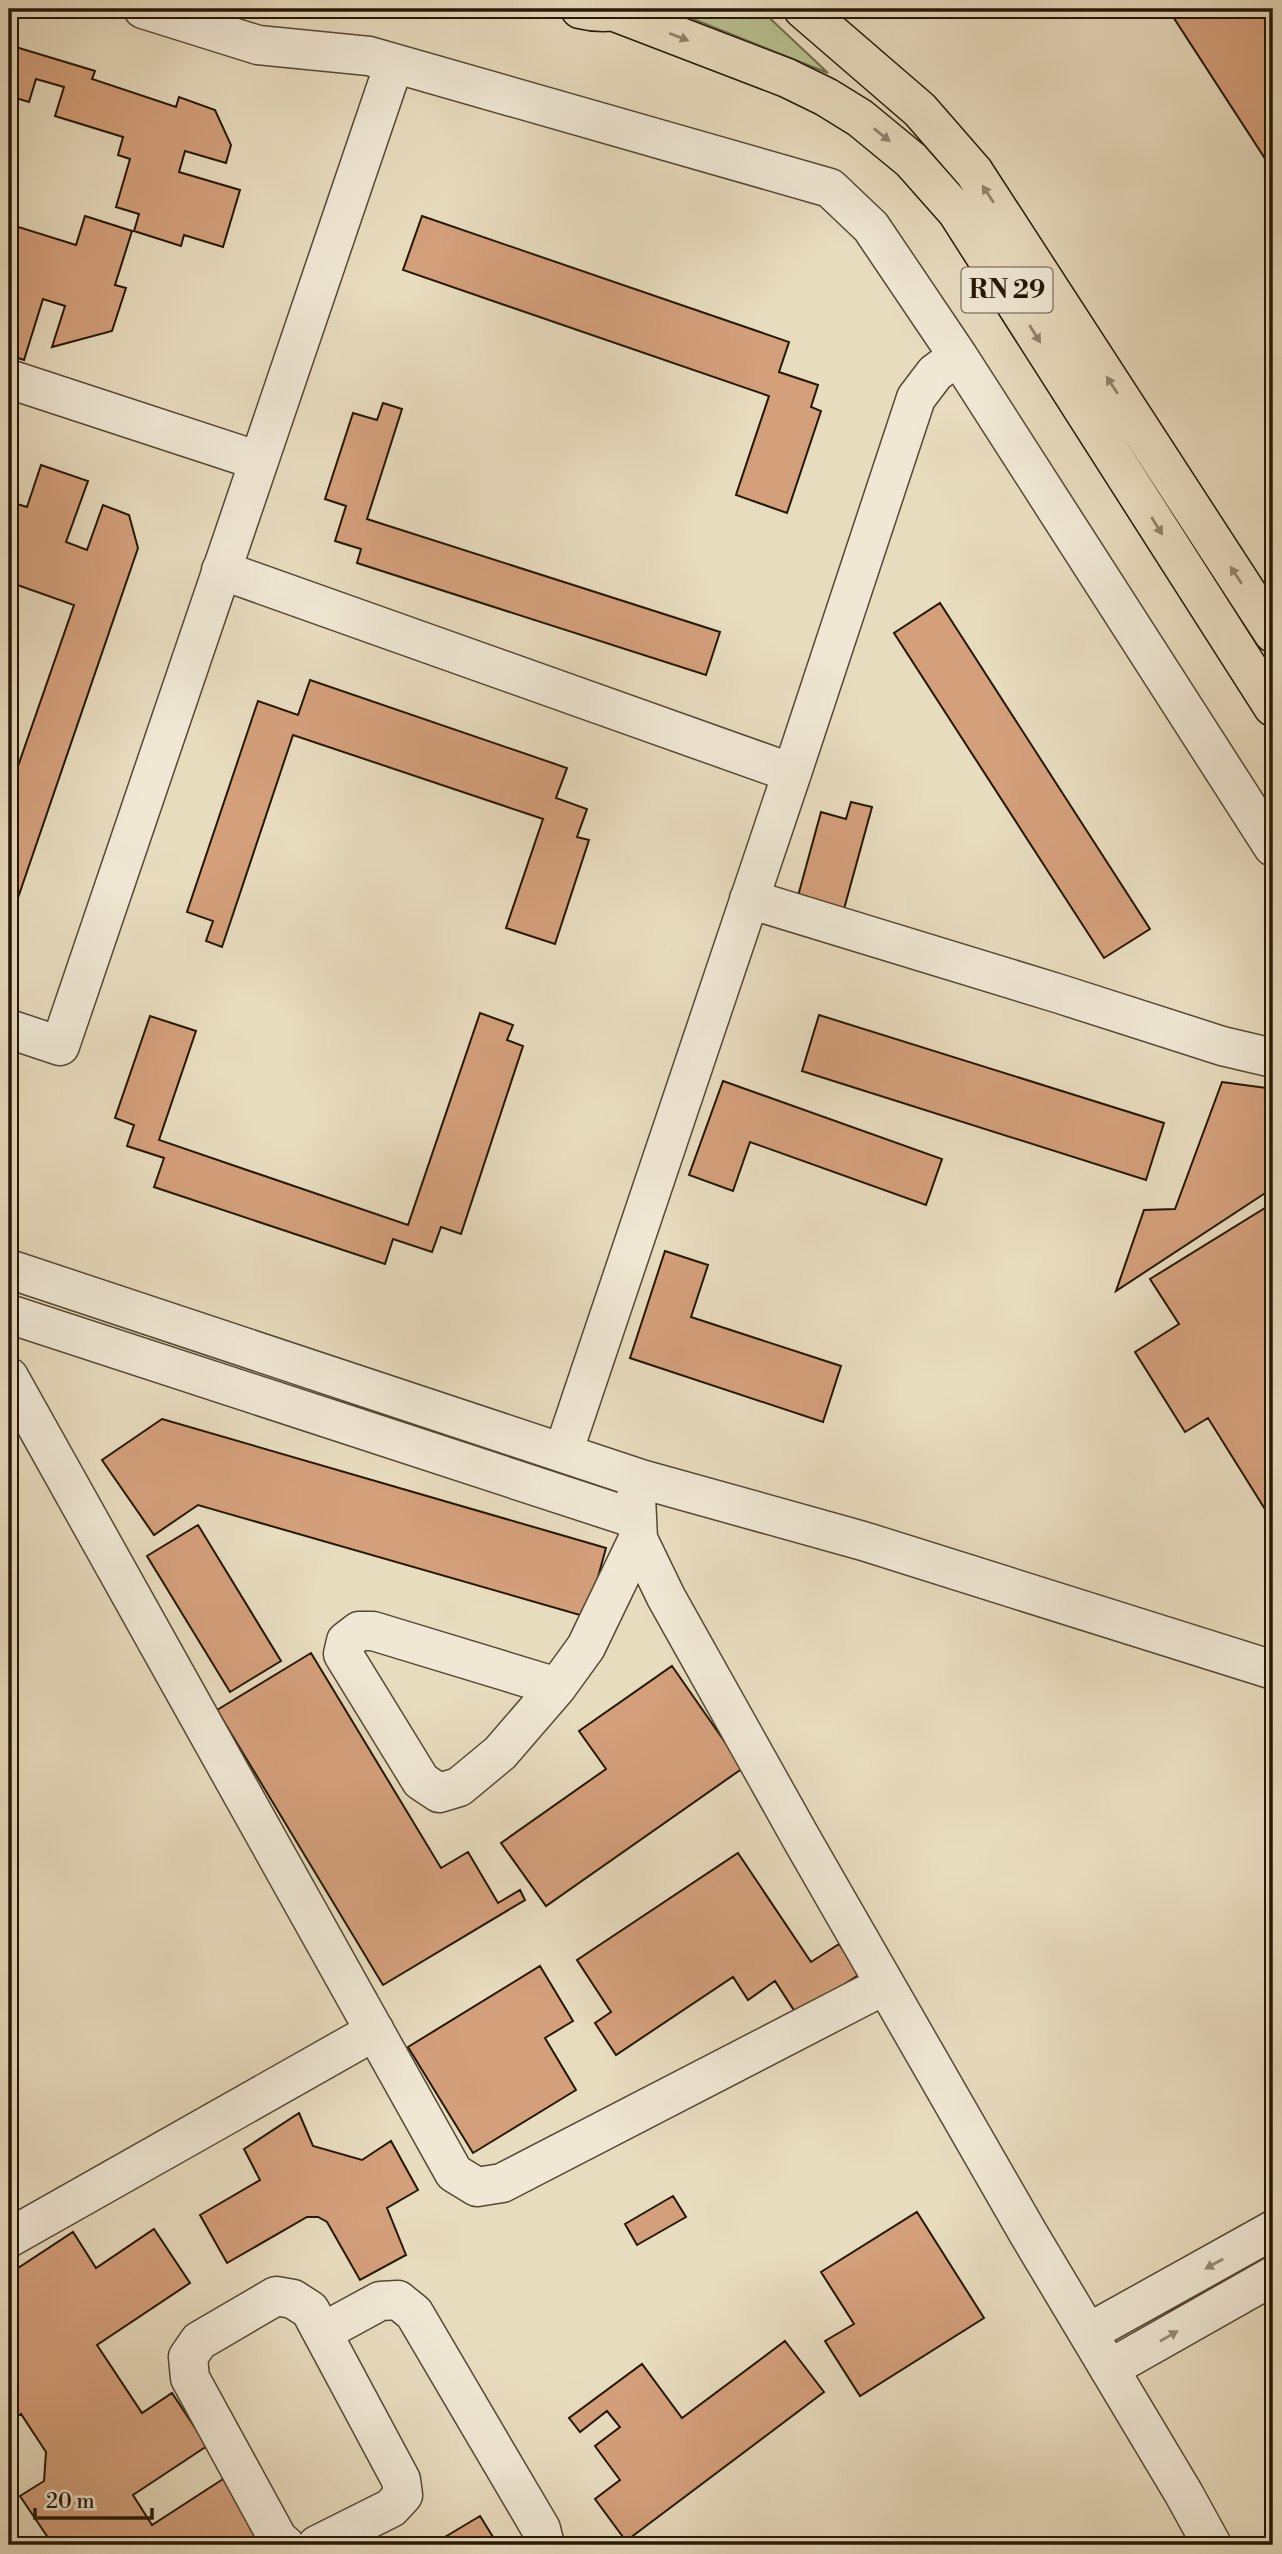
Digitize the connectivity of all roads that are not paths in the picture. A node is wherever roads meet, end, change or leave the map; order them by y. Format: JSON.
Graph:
{"nodes":[{"id":1,"x":143,"y":9,"type":"edge"},
{"id":2,"x":803,"y":9,"type":"edge"},
{"id":3,"x":833,"y":9,"type":"edge"},
{"id":4,"x":607,"y":10,"type":"edge"},
{"id":5,"x":862,"y":59,"type":"junction"},
{"id":6,"x":394,"y":64,"type":"junction"},
{"id":7,"x":958,"y":356,"type":"junction"},
{"id":8,"x":9,"y":379,"type":"edge"},
{"id":9,"x":259,"y":461,"type":"junction"},
{"id":10,"x":221,"y":570,"type":"junction"},
{"id":11,"x":1273,"y":633,"type":"edge"},
{"id":12,"x":1273,"y":707,"type":"edge"},
{"id":13,"x":792,"y":773,"type":"junction"},
{"id":14,"x":1273,"y":847,"type":"edge"},
{"id":15,"x":749,"y":899,"type":"junction"},
{"id":16,"x":9,"y":1029,"type":"edge"},
{"id":17,"x":1273,"y":1058,"type":"edge"},
{"id":18,"x":9,"y":1269,"type":"edge"},
{"id":19,"x":9,"y":1314,"type":"edge"},
{"id":20,"x":9,"y":1377,"type":"edge"},
{"id":21,"x":563,"y":1453,"type":"junction"},
{"id":22,"x":640,"y":1479,"type":"junction"},
{"id":23,"x":637,"y":1529,"type":"junction"},
{"id":24,"x":1273,"y":1670,"type":"edge"},
{"id":25,"x":557,"y":1687,"type":"junction"},
{"id":26,"x":885,"y":1985,"type":"junction"},
{"id":27,"x":375,"y":2031,"type":"junction"},
{"id":28,"x":1273,"y":2230,"type":"edge"},
{"id":29,"x":9,"y":2238,"type":"edge"},
{"id":30,"x":1273,"y":2276,"type":"edge"},
{"id":31,"x":323,"y":2332,"type":"junction"},
{"id":32,"x":1088,"y":2333,"type":"junction"},
{"id":33,"x":1110,"y":2369,"type":"junction"},
{"id":34,"x":285,"y":2545,"type":"edge"},
{"id":35,"x":317,"y":2545,"type":"edge"},
{"id":36,"x":545,"y":2545,"type":"edge"},
{"id":37,"x":1212,"y":2545,"type":"edge"}],
"edges":[{"from":1,"to":6,"type":"street"},
{"from":2,"to":5,"type":"main road"},
{"from":3,"to":5,"type":"main road"},
{"from":4,"to":12,"type":"main road","number":"RN 29","one_way":true},
{"from":11,"to":5,"type":"main road","one_way":true},
{"from":6,"to":7,"type":"street"},
{"from":6,"to":9,"type":"street"},
{"from":7,"to":13,"type":"street"},
{"from":7,"to":14,"type":"street"},
{"from":8,"to":9,"type":"street"},
{"from":9,"to":10,"type":"street"},
{"from":10,"to":13,"type":"street"},
{"from":10,"to":16,"type":"street"},
{"from":13,"to":15,"type":"street"},
{"from":15,"to":17,"type":"street"},
{"from":15,"to":21,"type":"street"},
{"from":18,"to":21,"type":"street"},
{"from":19,"to":23,"type":"street"},
{"from":20,"to":27,"type":"street"},
{"from":21,"to":22,"type":"street"},
{"from":22,"to":23,"type":"street"},
{"from":22,"to":24,"type":"street"},
{"from":23,"to":25,"type":"street"},
{"from":23,"to":26,"type":"street"},
{"from":25,"to":25,"type":"street"},
{"from":26,"to":27,"type":"street"},
{"from":26,"to":32,"type":"street"},
{"from":27,"to":29,"type":"street"},
{"from":28,"to":32,"type":"street","one_way":true},
{"from":33,"to":30,"type":"street","one_way":true},
{"from":31,"to":34,"type":"street"},
{"from":31,"to":35,"type":"street"},
{"from":31,"to":36,"type":"street"},
{"from":32,"to":33,"type":"street"},
{"from":33,"to":37,"type":"street"}]}
